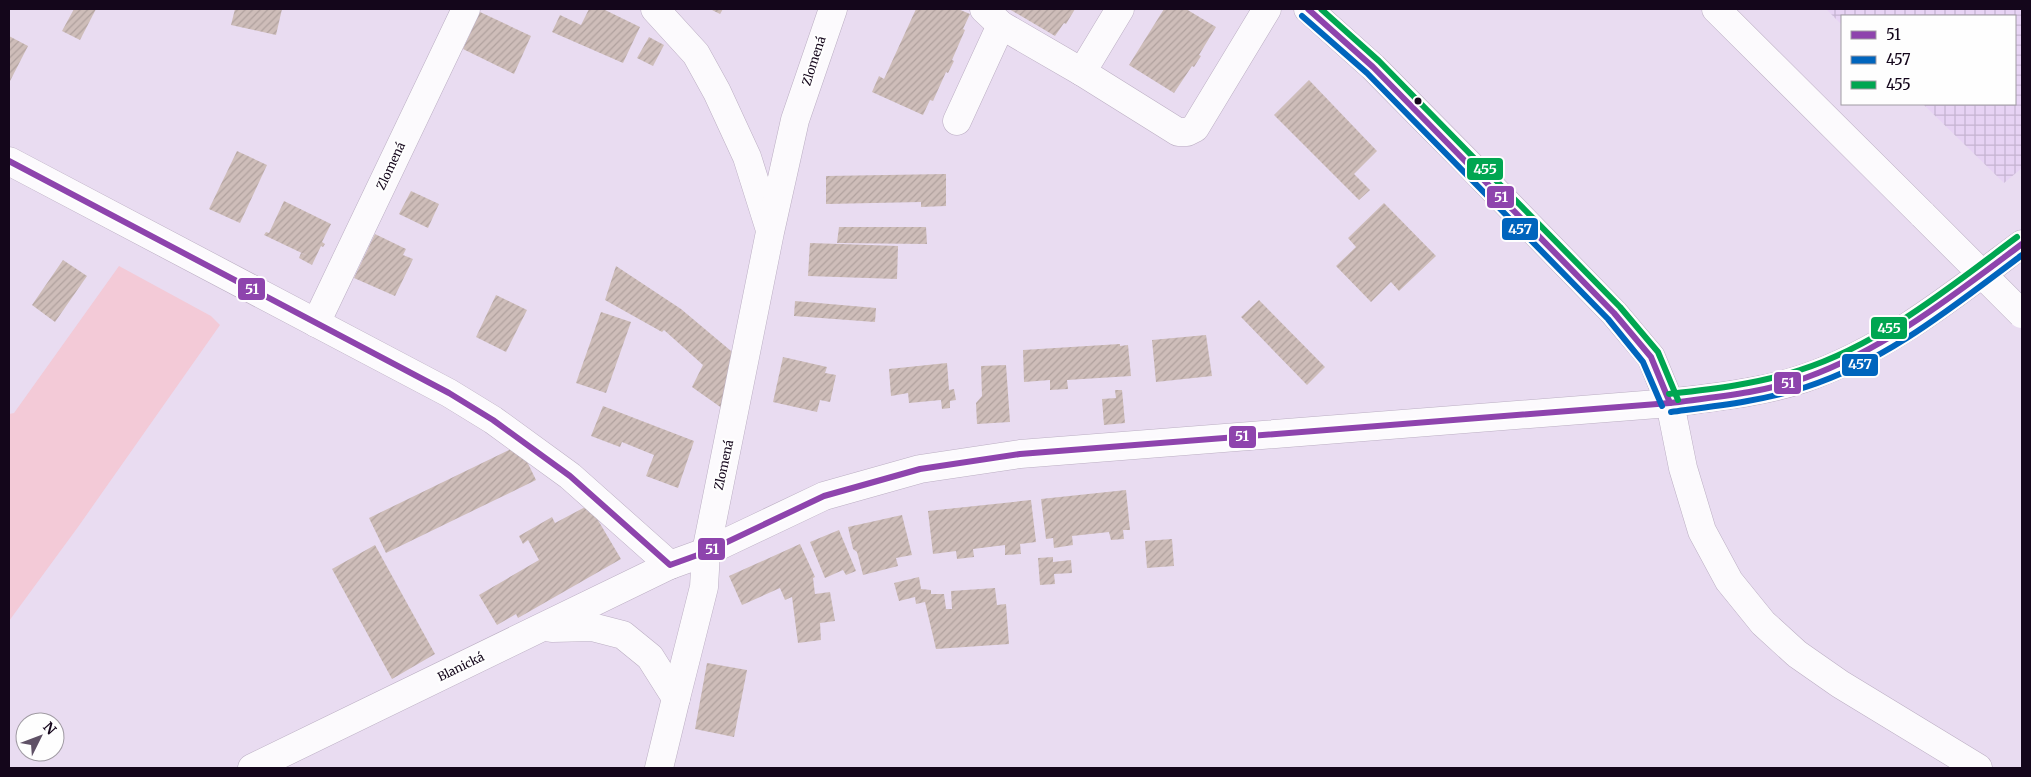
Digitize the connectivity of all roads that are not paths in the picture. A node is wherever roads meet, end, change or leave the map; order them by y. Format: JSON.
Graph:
{"nodes":[{"id":1,"x":466,"y":9,"type":"edge"},
{"id":2,"x":655,"y":9,"type":"edge"},
{"id":3,"x":832,"y":9,"type":"edge"},
{"id":4,"x":1120,"y":9,"type":"edge"},
{"id":5,"x":1267,"y":9,"type":"edge"},
{"id":6,"x":1308,"y":9,"type":"edge"},
{"id":7,"x":1716,"y":9,"type":"edge"},
{"id":8,"x":992,"y":17,"type":"edge"},
{"id":9,"x":1082,"y":72,"type":"junction"},
{"id":10,"x":956,"y":121,"type":"dead end"},
{"id":11,"x":9,"y":161,"type":"edge"},
{"id":12,"x":770,"y":232,"type":"junction"},
{"id":13,"x":2022,"y":244,"type":"edge"},
{"id":14,"x":2022,"y":314,"type":"edge"},
{"id":15,"x":316,"y":323,"type":"junction"},
{"id":16,"x":1670,"y":403,"type":"junction"},
{"id":17,"x":706,"y":552,"type":"junction"},
{"id":18,"x":670,"y":565,"type":"junction"},
{"id":19,"x":543,"y":628,"type":"junction"},
{"id":20,"x":676,"y":698,"type":"junction"},
{"id":21,"x":252,"y":768,"type":"edge"},
{"id":22,"x":659,"y":768,"type":"edge"},
{"id":23,"x":1978,"y":768,"type":"edge"}],
"edges":[{"from":1,"to":15,"type":"street","name":"Zlomená"},
{"from":2,"to":12,"type":"street","name":"Zlomená"},
{"from":3,"to":12,"type":"street","name":"Zlomená"},
{"from":4,"to":9,"type":"street"},
{"from":5,"to":9,"type":"street"},
{"from":6,"to":16,"type":"street"},
{"from":7,"to":14,"type":"street","bridge":true},
{"from":8,"to":9,"type":"street"},
{"from":8,"to":10,"type":"street"},
{"from":11,"to":15,"type":"street"},
{"from":12,"to":17,"type":"street","name":"Zlomená"},
{"from":13,"to":16,"type":"street","name":"Blanická"},
{"from":15,"to":18,"type":"street"},
{"from":16,"to":17,"type":"street","name":"Blanická"},
{"from":16,"to":23,"type":"street"},
{"from":17,"to":18,"type":"street","name":"Blanická"},
{"from":17,"to":20,"type":"street","name":"Zlomená"},
{"from":18,"to":19,"type":"street","name":"Blanická"},
{"from":19,"to":20,"type":"street"},
{"from":19,"to":21,"type":"street","name":"Blanická"},
{"from":20,"to":22,"type":"street","name":"Zlomená"}]}
